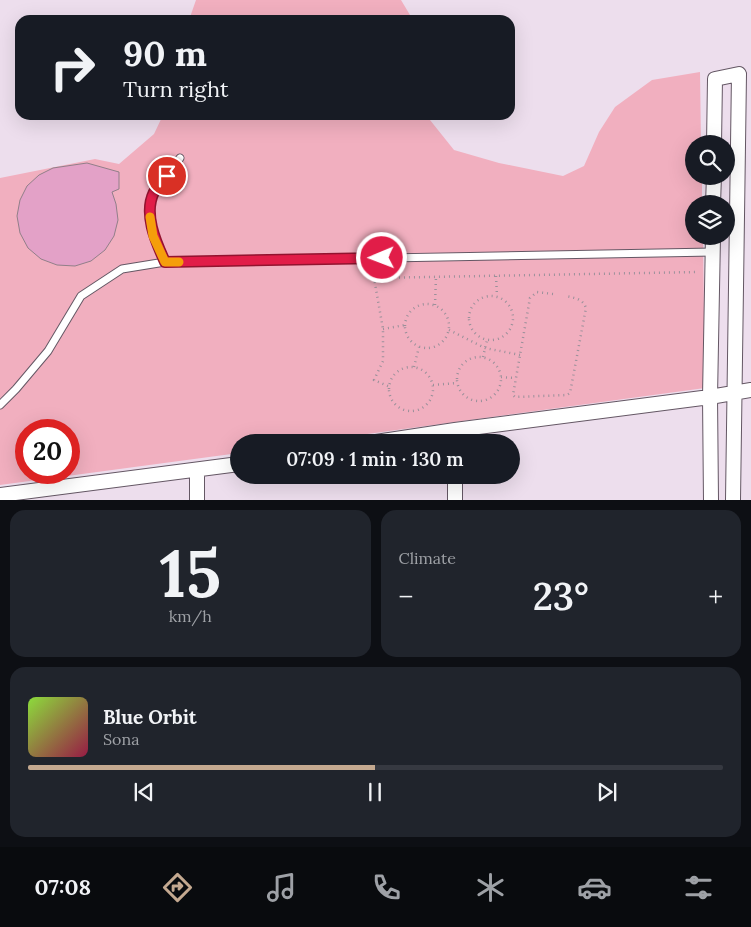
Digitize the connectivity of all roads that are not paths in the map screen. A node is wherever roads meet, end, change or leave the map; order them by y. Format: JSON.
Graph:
{"nodes":[{"id":1,"x":714,"y":135,"type":"edge"},
{"id":2,"x":180,"y":158,"type":"dead end"},
{"id":3,"x":709,"y":245,"type":"edge"},
{"id":4,"x":706,"y":252,"type":"junction"},
{"id":5,"x":165,"y":262,"type":"junction"},
{"id":6,"x":751,"y":390,"type":"edge"},
{"id":7,"x":734,"y":392,"type":"junction"},
{"id":8,"x":710,"y":397,"type":"junction"},
{"id":9,"x":0,"y":405,"type":"edge"},
{"id":10,"x":467,"y":434,"type":"edge"},
{"id":11,"x":230,"y":466,"type":"edge"},
{"id":12,"x":197,"y":471,"type":"junction"},
{"id":13,"x":455,"y":484,"type":"edge"},
{"id":14,"x":0,"y":495,"type":"edge"},
{"id":15,"x":197,"y":500,"type":"edge"},
{"id":16,"x":455,"y":500,"type":"edge"},
{"id":17,"x":710,"y":500,"type":"edge"},
{"id":18,"x":733,"y":500,"type":"edge"}],
"edges":[{"from":1,"to":7,"type":"street"},
{"from":2,"to":5,"type":"lane"},
{"from":3,"to":4,"type":"street"},
{"from":4,"to":5,"type":"lane"},
{"from":4,"to":8,"type":"street"},
{"from":5,"to":9,"type":"lane"},
{"from":6,"to":7,"type":"street"},
{"from":7,"to":8,"type":"street"},
{"from":7,"to":18,"type":"street"},
{"from":8,"to":10,"type":"street"},
{"from":8,"to":17,"type":"street"},
{"from":11,"to":12,"type":"street"},
{"from":12,"to":14,"type":"street"},
{"from":12,"to":15,"type":"street"},
{"from":13,"to":16,"type":"street"}]}
